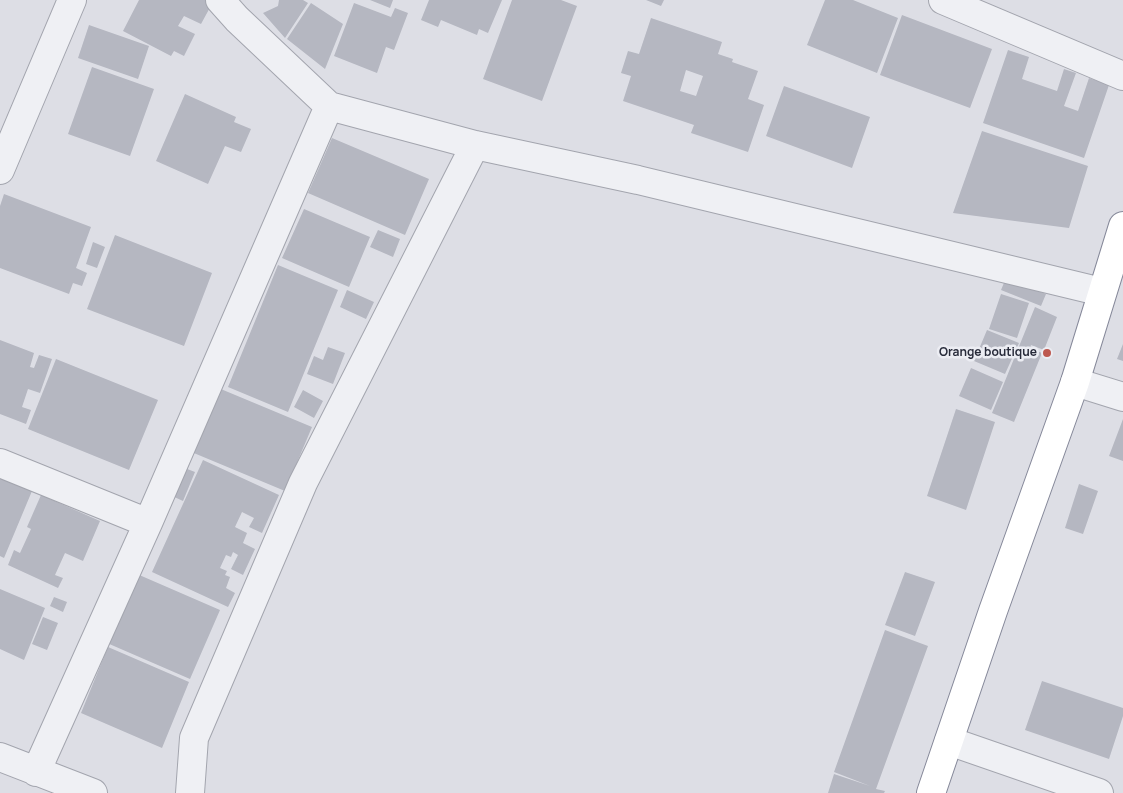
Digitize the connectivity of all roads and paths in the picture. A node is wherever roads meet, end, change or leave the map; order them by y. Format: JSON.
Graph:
{"nodes":[{"id":1,"x":72,"y":0,"type":"edge"},
{"id":2,"x":220,"y":0,"type":"edge"},
{"id":3,"x":943,"y":0,"type":"edge"},
{"id":4,"x":1123,"y":76,"type":"edge"},
{"id":5,"x":330,"y":106,"type":"junction"},
{"id":6,"x":475,"y":145,"type":"junction"},
{"id":7,"x":0,"y":170,"type":"edge"},
{"id":8,"x":1123,"y":226,"type":"edge"},
{"id":9,"x":1102,"y":292,"type":"junction"},
{"id":10,"x":1075,"y":382,"type":"junction"},
{"id":11,"x":1123,"y":397,"type":"edge"},
{"id":12,"x":0,"y":463,"type":"edge"},
{"id":13,"x":148,"y":523,"type":"junction"},
{"id":14,"x":949,"y":741,"type":"junction"},
{"id":15,"x":0,"y":757,"type":"edge"},
{"id":16,"x":36,"y":772,"type":"junction"},
{"id":17,"x":93,"y":793,"type":"edge"},
{"id":18,"x":190,"y":793,"type":"edge"},
{"id":19,"x":931,"y":793,"type":"edge"},
{"id":20,"x":1099,"y":793,"type":"edge"}],
"edges":[{"from":1,"to":7,"type":"street"},
{"from":2,"to":5,"type":"street"},
{"from":3,"to":4,"type":"street"},
{"from":5,"to":6,"type":"street"},
{"from":5,"to":13,"type":"street"},
{"from":6,"to":9,"type":"street"},
{"from":6,"to":18,"type":"street"},
{"from":8,"to":9,"type":"highway"},
{"from":9,"to":10,"type":"highway"},
{"from":10,"to":11,"type":"street"},
{"from":10,"to":14,"type":"highway"},
{"from":12,"to":13,"type":"street"},
{"from":13,"to":16,"type":"street"},
{"from":14,"to":19,"type":"highway"},
{"from":14,"to":20,"type":"street"},
{"from":15,"to":16,"type":"street"},
{"from":16,"to":17,"type":"street"}]}
